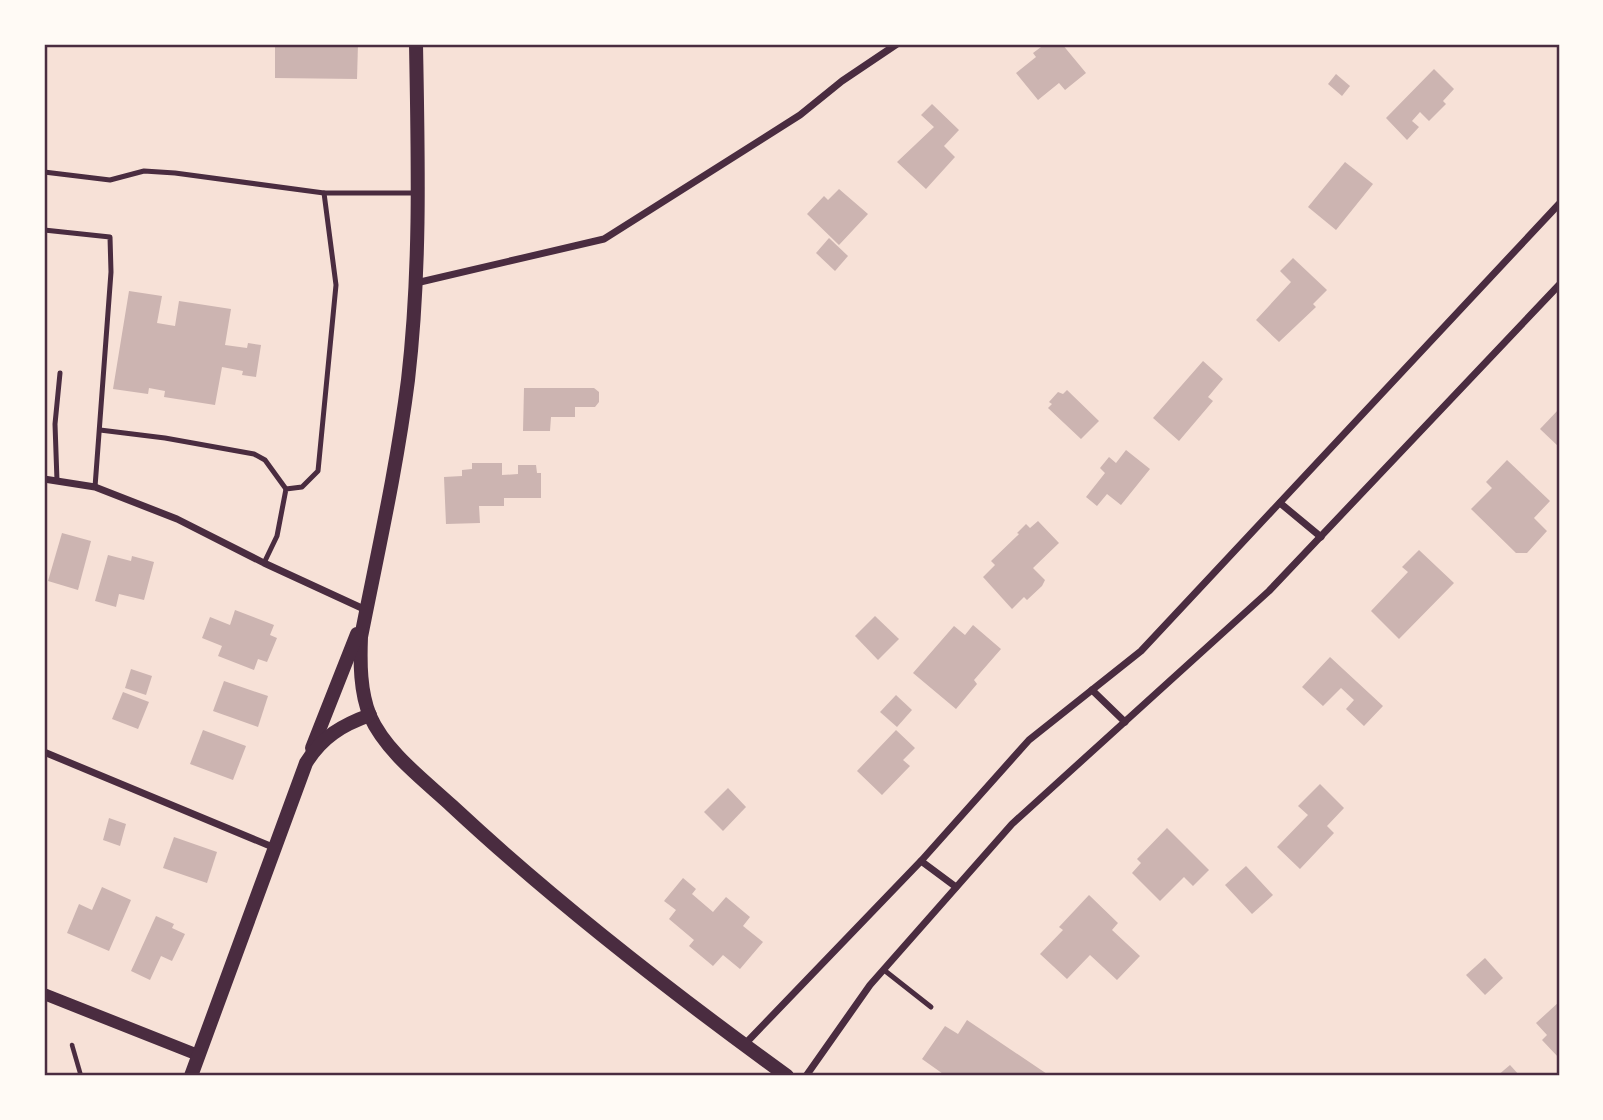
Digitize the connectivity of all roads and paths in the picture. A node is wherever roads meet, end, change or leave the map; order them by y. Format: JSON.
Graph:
{"nodes":[{"id":1,"x":416,"y":44,"type":"edge"},
{"id":2,"x":897,"y":44,"type":"edge"},
{"id":3,"x":44,"y":172,"type":"edge"},
{"id":4,"x":324,"y":193,"type":"junction"},
{"id":5,"x":419,"y":193,"type":"junction"},
{"id":6,"x":1559,"y":204,"type":"edge"},
{"id":7,"x":44,"y":230,"type":"edge"},
{"id":8,"x":415,"y":283,"type":"junction"},
{"id":9,"x":1559,"y":285,"type":"edge"},
{"id":10,"x":61,"y":373,"type":"dead end"},
{"id":11,"x":100,"y":429,"type":"junction"},
{"id":12,"x":44,"y":479,"type":"edge"},
{"id":13,"x":57,"y":481,"type":"junction"},
{"id":14,"x":95,"y":487,"type":"junction"},
{"id":15,"x":286,"y":489,"type":"junction"},
{"id":16,"x":1280,"y":503,"type":"junction"},
{"id":17,"x":1321,"y":537,"type":"junction"},
{"id":18,"x":264,"y":563,"type":"junction"},
{"id":19,"x":366,"y":610,"type":"junction"},
{"id":20,"x":1092,"y":690,"type":"junction"},
{"id":21,"x":370,"y":715,"type":"junction"},
{"id":22,"x":1125,"y":722,"type":"junction"},
{"id":23,"x":44,"y":752,"type":"edge"},
{"id":24,"x":306,"y":763,"type":"junction"},
{"id":25,"x":275,"y":848,"type":"junction"},
{"id":26,"x":921,"y":861,"type":"junction"},
{"id":27,"x":956,"y":887,"type":"junction"},
{"id":28,"x":884,"y":970,"type":"junction"},
{"id":29,"x":44,"y":994,"type":"edge"},
{"id":30,"x":931,"y":1007,"type":"dead end"},
{"id":31,"x":72,"y":1045,"type":"dead end"},
{"id":32,"x":744,"y":1045,"type":"junction"},
{"id":33,"x":198,"y":1055,"type":"junction"},
{"id":34,"x":81,"y":1076,"type":"edge"},
{"id":35,"x":191,"y":1076,"type":"edge"},
{"id":36,"x":787,"y":1076,"type":"edge"},
{"id":37,"x":806,"y":1076,"type":"edge"}],
"edges":[{"from":1,"to":5,"type":"main road"},
{"from":2,"to":8,"type":"street"},
{"from":3,"to":4,"type":"lane"},
{"from":4,"to":5,"type":"lane"},
{"from":4,"to":15,"type":"lane"},
{"from":5,"to":8,"type":"main road"},
{"from":6,"to":16,"type":"street"},
{"from":7,"to":11,"type":"lane"},
{"from":8,"to":19,"type":"main road"},
{"from":9,"to":17,"type":"street"},
{"from":10,"to":13,"type":"lane"},
{"from":11,"to":14,"type":"lane"},
{"from":11,"to":15,"type":"lane"},
{"from":12,"to":13,"type":"street"},
{"from":13,"to":14,"type":"street"},
{"from":14,"to":18,"type":"street"},
{"from":15,"to":18,"type":"lane"},
{"from":16,"to":17,"type":"street"},
{"from":16,"to":20,"type":"street"},
{"from":17,"to":22,"type":"street"},
{"from":18,"to":19,"type":"street"},
{"from":19,"to":21,"type":"main road"},
{"from":19,"to":24,"type":"main road"},
{"from":20,"to":22,"type":"street"},
{"from":20,"to":26,"type":"street"},
{"from":21,"to":24,"type":"main road"},
{"from":21,"to":32,"type":"main road"},
{"from":22,"to":27,"type":"street"},
{"from":23,"to":25,"type":"street"},
{"from":24,"to":25,"type":"main road"},
{"from":25,"to":33,"type":"main road"},
{"from":26,"to":27,"type":"street"},
{"from":26,"to":32,"type":"street"},
{"from":27,"to":28,"type":"street"},
{"from":28,"to":30,"type":"lane"},
{"from":28,"to":37,"type":"street"},
{"from":29,"to":33,"type":"street"},
{"from":31,"to":34,"type":"path"},
{"from":32,"to":36,"type":"main road"},
{"from":33,"to":35,"type":"main road"}]}
